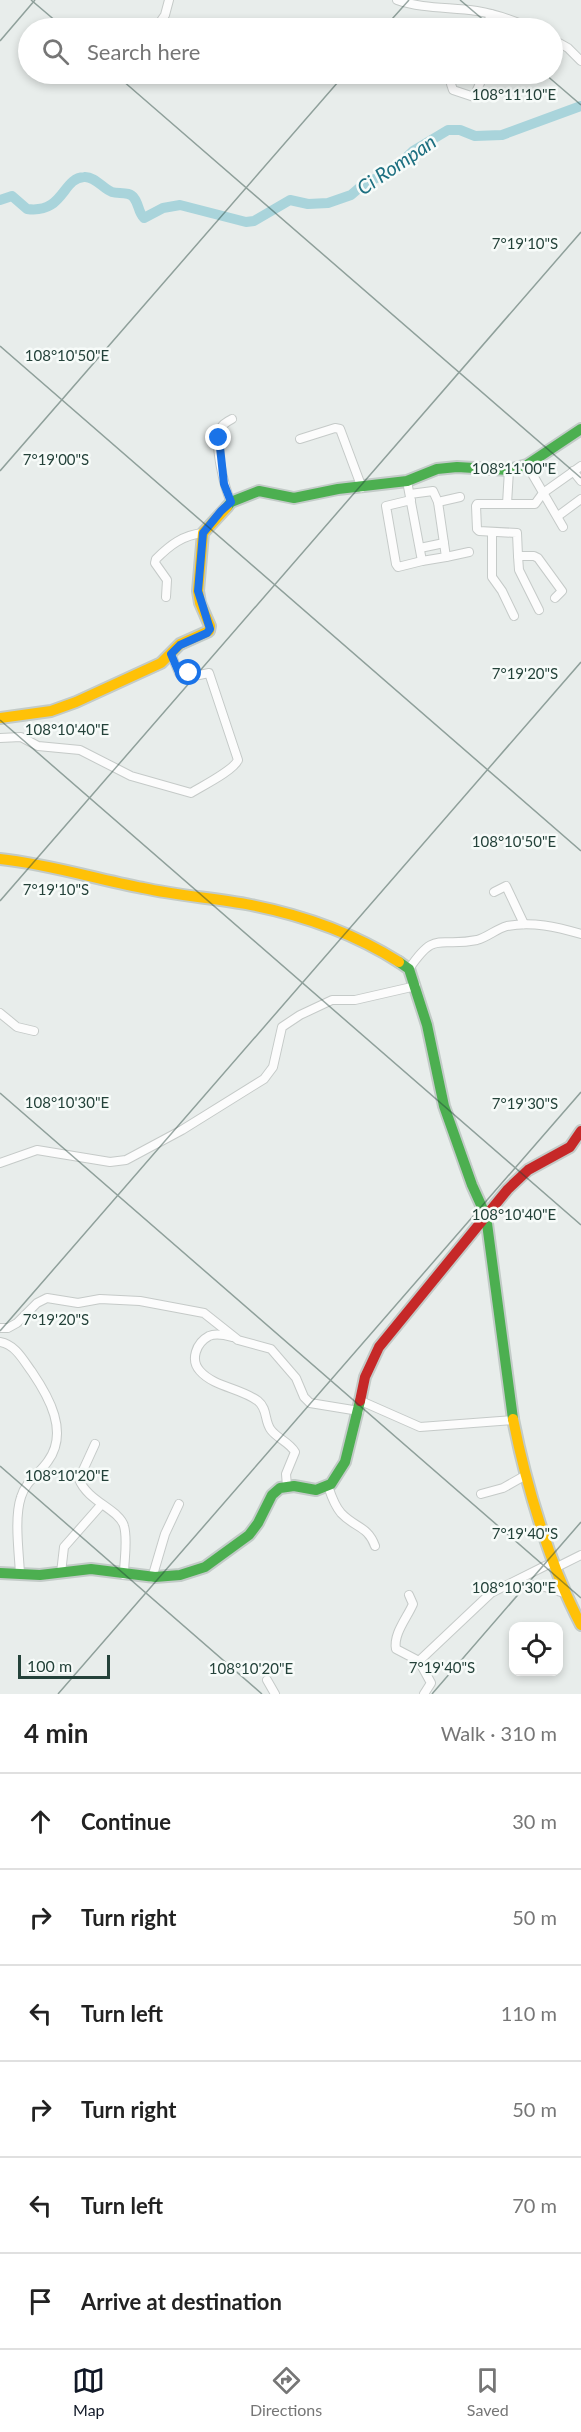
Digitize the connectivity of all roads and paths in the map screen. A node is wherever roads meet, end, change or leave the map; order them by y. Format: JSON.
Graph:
{"nodes":[{"id":1,"x":169,"y":0,"type":"edge"},
{"id":2,"x":397,"y":0,"type":"edge"},
{"id":3,"x":491,"y":14,"type":"junction"},
{"id":4,"x":163,"y":18,"type":"edge"},
{"id":5,"x":490,"y":18,"type":"edge"},
{"id":6,"x":502,"y":18,"type":"edge"},
{"id":7,"x":563,"y":45,"type":"edge"},
{"id":8,"x":581,"y":61,"type":"edge"},
{"id":9,"x":452,"y":84,"type":"edge"},
{"id":10,"x":480,"y":84,"type":"edge"},
{"id":11,"x":232,"y":419,"type":"dead end"},
{"id":12,"x":581,"y":429,"type":"edge"},
{"id":13,"x":300,"y":439,"type":"dead end"},
{"id":14,"x":527,"y":465,"type":"junction"},
{"id":15,"x":581,"y":466,"type":"edge"},
{"id":16,"x":508,"y":470,"type":"junction"},
{"id":17,"x":573,"y":471,"type":"junction"},
{"id":18,"x":581,"y":481,"type":"edge"},
{"id":19,"x":407,"y":482,"type":"junction"},
{"id":20,"x":362,"y":488,"type":"junction"},
{"id":21,"x":543,"y":494,"type":"junction"},
{"id":22,"x":410,"y":497,"type":"junction"},
{"id":23,"x":460,"y":498,"type":"dead end"},
{"id":24,"x":581,"y":499,"type":"edge"},
{"id":25,"x":231,"y":502,"type":"junction"},
{"id":26,"x":438,"y":502,"type":"junction"},
{"id":27,"x":507,"y":504,"type":"junction"},
{"id":28,"x":558,"y":516,"type":"junction"},
{"id":29,"x":563,"y":527,"type":"dead end"},
{"id":30,"x":492,"y":532,"type":"junction"},
{"id":31,"x":203,"y":533,"type":"junction"},
{"id":32,"x":444,"y":543,"type":"junction"},
{"id":33,"x":420,"y":548,"type":"junction"},
{"id":34,"x":469,"y":552,"type":"dead end"},
{"id":35,"x":518,"y":556,"type":"junction"},
{"id":36,"x":446,"y":557,"type":"junction"},
{"id":37,"x":422,"y":561,"type":"junction"},
{"id":38,"x":166,"y":597,"type":"dead end"},
{"id":39,"x":555,"y":598,"type":"dead end"},
{"id":40,"x":539,"y":610,"type":"dead end"},
{"id":41,"x":514,"y":616,"type":"dead end"},
{"id":42,"x":171,"y":654,"type":"junction"},
{"id":43,"x":0,"y":718,"type":"edge"},
{"id":44,"x":0,"y":738,"type":"edge"},
{"id":45,"x":0,"y":859,"type":"edge"},
{"id":46,"x":494,"y":892,"type":"dead end"},
{"id":47,"x":524,"y":924,"type":"junction"},
{"id":48,"x":581,"y":934,"type":"edge"},
{"id":49,"x":409,"y":969,"type":"junction"},
{"id":50,"x":416,"y":986,"type":"junction"},
{"id":51,"x":0,"y":1013,"type":"edge"},
{"id":52,"x":34,"y":1031,"type":"dead end"},
{"id":53,"x":581,"y":1131,"type":"edge"},
{"id":54,"x":0,"y":1163,"type":"edge"},
{"id":55,"x":486,"y":1216,"type":"junction"},
{"id":56,"x":0,"y":1328,"type":"edge"},
{"id":57,"x":233,"y":1337,"type":"junction"},
{"id":58,"x":0,"y":1342,"type":"edge"},
{"id":59,"x":360,"y":1406,"type":"junction"},
{"id":60,"x":513,"y":1420,"type":"junction"},
{"id":61,"x":95,"y":1444,"type":"dead end"},
{"id":62,"x":526,"y":1475,"type":"junction"},
{"id":63,"x":287,"y":1486,"type":"junction"},
{"id":64,"x":328,"y":1486,"type":"junction"},
{"id":65,"x":481,"y":1494,"type":"dead end"},
{"id":66,"x":101,"y":1504,"type":"junction"},
{"id":67,"x":178,"y":1504,"type":"dead end"},
{"id":68,"x":375,"y":1546,"type":"dead end"},
{"id":69,"x":581,"y":1555,"type":"edge"},
{"id":70,"x":554,"y":1565,"type":"junction"},
{"id":71,"x":0,"y":1572,"type":"edge"},
{"id":72,"x":61,"y":1573,"type":"junction"},
{"id":73,"x":20,"y":1574,"type":"junction"},
{"id":74,"x":124,"y":1575,"type":"junction"},
{"id":75,"x":152,"y":1578,"type":"junction"},
{"id":76,"x":512,"y":1583,"type":"junction"},
{"id":77,"x":564,"y":1593,"type":"junction"},
{"id":78,"x":409,"y":1595,"type":"dead end"},
{"id":79,"x":581,"y":1625,"type":"edge"},
{"id":80,"x":419,"y":1662,"type":"junction"},
{"id":81,"x":267,"y":1680,"type":"dead end"},
{"id":82,"x":275,"y":1694,"type":"edge"},
{"id":83,"x":424,"y":1694,"type":"edge"}],
"edges":[{"from":1,"to":4,"type":"street"},
{"from":2,"to":3,"type":"street"},
{"from":3,"to":5,"type":"street"},
{"from":3,"to":6,"type":"street"},
{"from":7,"to":8,"type":"street"},
{"from":9,"to":10,"type":"street"},
{"from":11,"to":25,"type":"street"},
{"from":12,"to":14,"type":"street"},
{"from":13,"to":20,"type":"street"},
{"from":14,"to":16,"type":"street"},
{"from":14,"to":21,"type":"street"},
{"from":15,"to":17,"type":"street"},
{"from":16,"to":19,"type":"street"},
{"from":16,"to":27,"type":"street"},
{"from":17,"to":18,"type":"street"},
{"from":17,"to":21,"type":"street"},
{"from":19,"to":20,"type":"street"},
{"from":19,"to":22,"type":"street"},
{"from":20,"to":25,"type":"street"},
{"from":21,"to":27,"type":"street"},
{"from":21,"to":28,"type":"street"},
{"from":22,"to":26,"type":"street"},
{"from":22,"to":33,"type":"street"},
{"from":22,"to":37,"type":"street"},
{"from":23,"to":26,"type":"street"},
{"from":24,"to":28,"type":"street"},
{"from":25,"to":31,"type":"street"},
{"from":26,"to":32,"type":"street"},
{"from":27,"to":30,"type":"street"},
{"from":28,"to":29,"type":"street"},
{"from":30,"to":35,"type":"street"},
{"from":30,"to":41,"type":"street"},
{"from":31,"to":38,"type":"street"},
{"from":31,"to":42,"type":"street"},
{"from":32,"to":33,"type":"street"},
{"from":32,"to":36,"type":"street"},
{"from":33,"to":37,"type":"street"},
{"from":34,"to":36,"type":"street"},
{"from":35,"to":39,"type":"street"},
{"from":35,"to":40,"type":"street"},
{"from":36,"to":37,"type":"street"},
{"from":42,"to":43,"type":"street"},
{"from":42,"to":44,"type":"street"},
{"from":45,"to":49,"type":"street"},
{"from":46,"to":47,"type":"street"},
{"from":47,"to":48,"type":"street"},
{"from":47,"to":49,"type":"street"},
{"from":49,"to":50,"type":"street"},
{"from":50,"to":54,"type":"street"},
{"from":50,"to":55,"type":"street"},
{"from":51,"to":52,"type":"street"},
{"from":53,"to":55,"type":"street"},
{"from":55,"to":59,"type":"street"},
{"from":55,"to":60,"type":"street"},
{"from":56,"to":57,"type":"street"},
{"from":57,"to":59,"type":"street"},
{"from":57,"to":63,"type":"street"},
{"from":58,"to":73,"type":"street"},
{"from":59,"to":60,"type":"street"},
{"from":59,"to":64,"type":"street"},
{"from":60,"to":62,"type":"street"},
{"from":61,"to":66,"type":"street"},
{"from":62,"to":65,"type":"street"},
{"from":62,"to":70,"type":"street"},
{"from":63,"to":64,"type":"street"},
{"from":63,"to":75,"type":"street"},
{"from":64,"to":68,"type":"street"},
{"from":66,"to":72,"type":"street"},
{"from":66,"to":74,"type":"street"},
{"from":67,"to":75,"type":"street"},
{"from":69,"to":70,"type":"street"},
{"from":70,"to":76,"type":"street"},
{"from":70,"to":77,"type":"street"},
{"from":71,"to":73,"type":"street"},
{"from":72,"to":73,"type":"street"},
{"from":72,"to":74,"type":"street"},
{"from":74,"to":75,"type":"street"},
{"from":76,"to":77,"type":"street"},
{"from":76,"to":80,"type":"street"},
{"from":77,"to":79,"type":"street"},
{"from":78,"to":80,"type":"street"},
{"from":80,"to":83,"type":"street"},
{"from":81,"to":82,"type":"street"}]}
